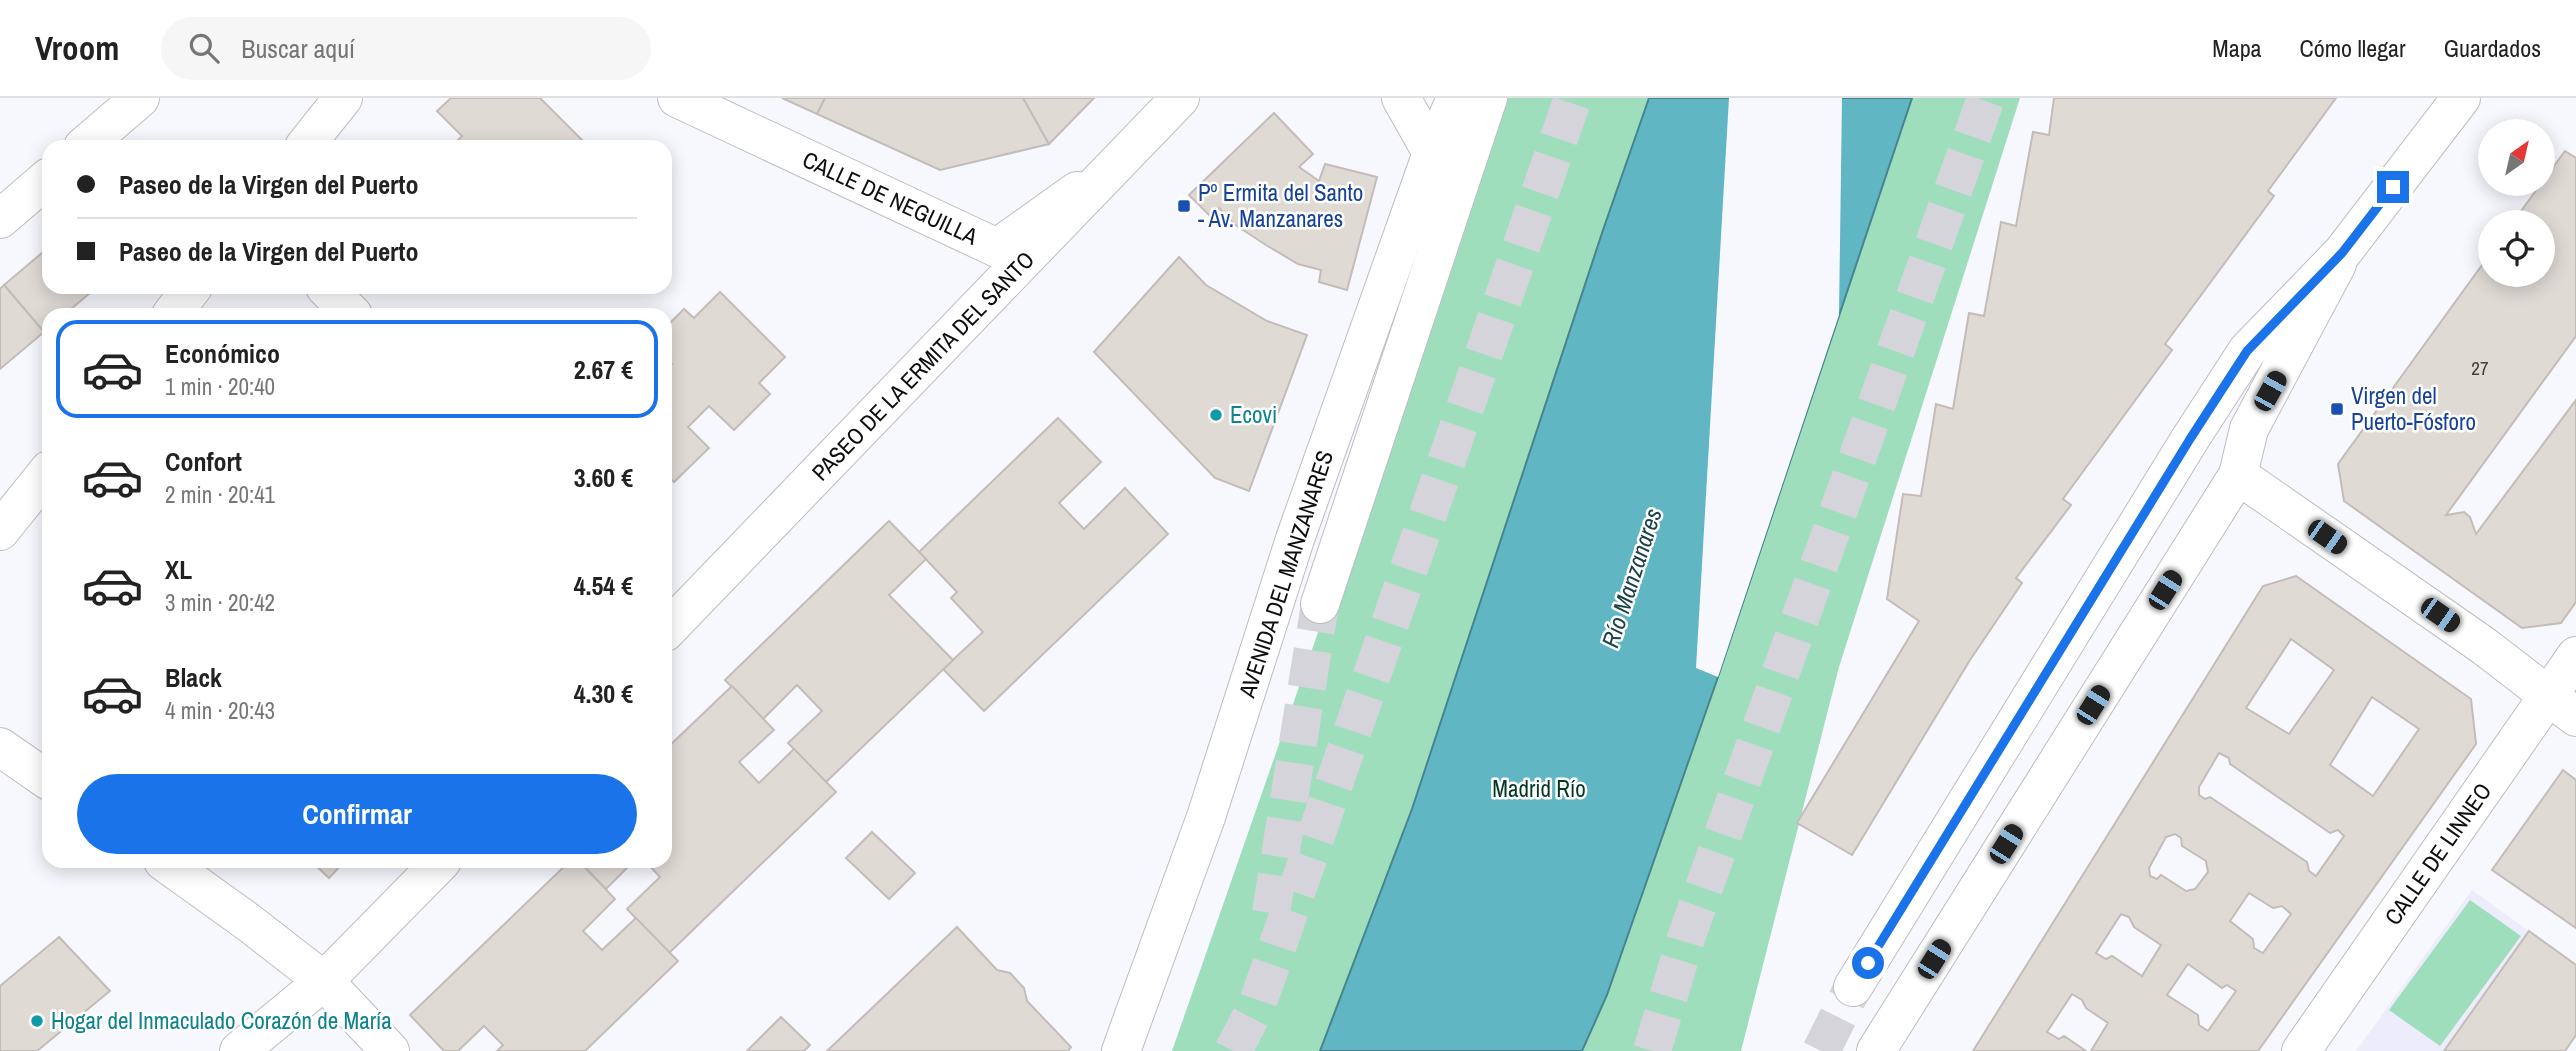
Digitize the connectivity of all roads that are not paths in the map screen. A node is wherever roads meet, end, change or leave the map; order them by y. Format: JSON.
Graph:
{"nodes":[{"id":1,"x":140,"y":98,"type":"edge"},
{"id":2,"x":343,"y":98,"type":"edge"},
{"id":3,"x":677,"y":98,"type":"edge"},
{"id":4,"x":1180,"y":98,"type":"edge"},
{"id":5,"x":1401,"y":98,"type":"edge"},
{"id":6,"x":1456,"y":98,"type":"edge"},
{"id":7,"x":1488,"y":98,"type":"edge"},
{"id":8,"x":2461,"y":98,"type":"edge"},
{"id":9,"x":91,"y":140,"type":"edge"},
{"id":10,"x":310,"y":140,"type":"edge"},
{"id":11,"x":1433,"y":153,"type":"junction"},
{"id":12,"x":1127,"y":156,"type":"junction"},
{"id":13,"x":42,"y":183,"type":"edge"},
{"id":14,"x":0,"y":219,"type":"edge"},
{"id":15,"x":2342,"y":253,"type":"junction"},
{"id":16,"x":188,"y":294,"type":"edge"},
{"id":17,"x":332,"y":294,"type":"edge"},
{"id":18,"x":176,"y":308,"type":"edge"},
{"id":19,"x":346,"y":308,"type":"edge"},
{"id":20,"x":2238,"y":475,"type":"junction"},
{"id":21,"x":42,"y":479,"type":"edge"},
{"id":22,"x":0,"y":531,"type":"edge"},
{"id":23,"x":1320,"y":604,"type":"tunnel mouth"},
{"id":24,"x":672,"y":623,"type":"edge"},
{"id":25,"x":2576,"y":656,"type":"edge"},
{"id":26,"x":2562,"y":706,"type":"edge"},
{"id":27,"x":0,"y":747,"type":"edge"},
{"id":28,"x":42,"y":776,"type":"edge"},
{"id":29,"x":173,"y":868,"type":"edge"},
{"id":30,"x":435,"y":868,"type":"edge"},
{"id":31,"x":324,"y":981,"type":"junction"},
{"id":32,"x":1853,"y":987,"type":"tunnel mouth"},
{"id":33,"x":239,"y":1051,"type":"edge"},
{"id":34,"x":390,"y":1051,"type":"edge"},
{"id":35,"x":1121,"y":1051,"type":"edge"},
{"id":36,"x":1876,"y":1051,"type":"edge"},
{"id":37,"x":2301,"y":1051,"type":"edge"}],
"edges":[{"from":1,"to":9,"type":"main road"},
{"from":2,"to":10,"type":"main road"},
{"from":3,"to":12,"type":"main road","name":"CALLE DE NEGUILLA"},
{"from":4,"to":12,"type":"main road","name":"PASEO DE LA ERMITA DEL SANTO"},
{"from":5,"to":11,"type":"main road"},
{"from":6,"to":11,"type":"main road","name":"AVENIDA DEL MANZANARES"},
{"from":7,"to":23,"type":"main road"},
{"from":8,"to":15,"type":"main road"},
{"from":11,"to":35,"type":"main road","name":"AVENIDA DEL MANZANARES"},
{"from":12,"to":24,"type":"main road","name":"PASEO DE LA ERMITA DEL SANTO"},
{"from":13,"to":14,"type":"main road"},
{"from":15,"to":20,"type":"main road"},
{"from":15,"to":32,"type":"main road"},
{"from":16,"to":18,"type":"main road"},
{"from":17,"to":19,"type":"main road"},
{"from":20,"to":26,"type":"main road"},
{"from":20,"to":36,"type":"main road"},
{"from":21,"to":22,"type":"main road"},
{"from":25,"to":26,"type":"main road","name":"CALLE DE LINNEO"},
{"from":26,"to":37,"type":"main road","name":"CALLE DE LINNEO"},
{"from":27,"to":28,"type":"main road"},
{"from":29,"to":31,"type":"main road"},
{"from":30,"to":31,"type":"main road"},
{"from":31,"to":33,"type":"main road"},
{"from":31,"to":34,"type":"main road"}]}
